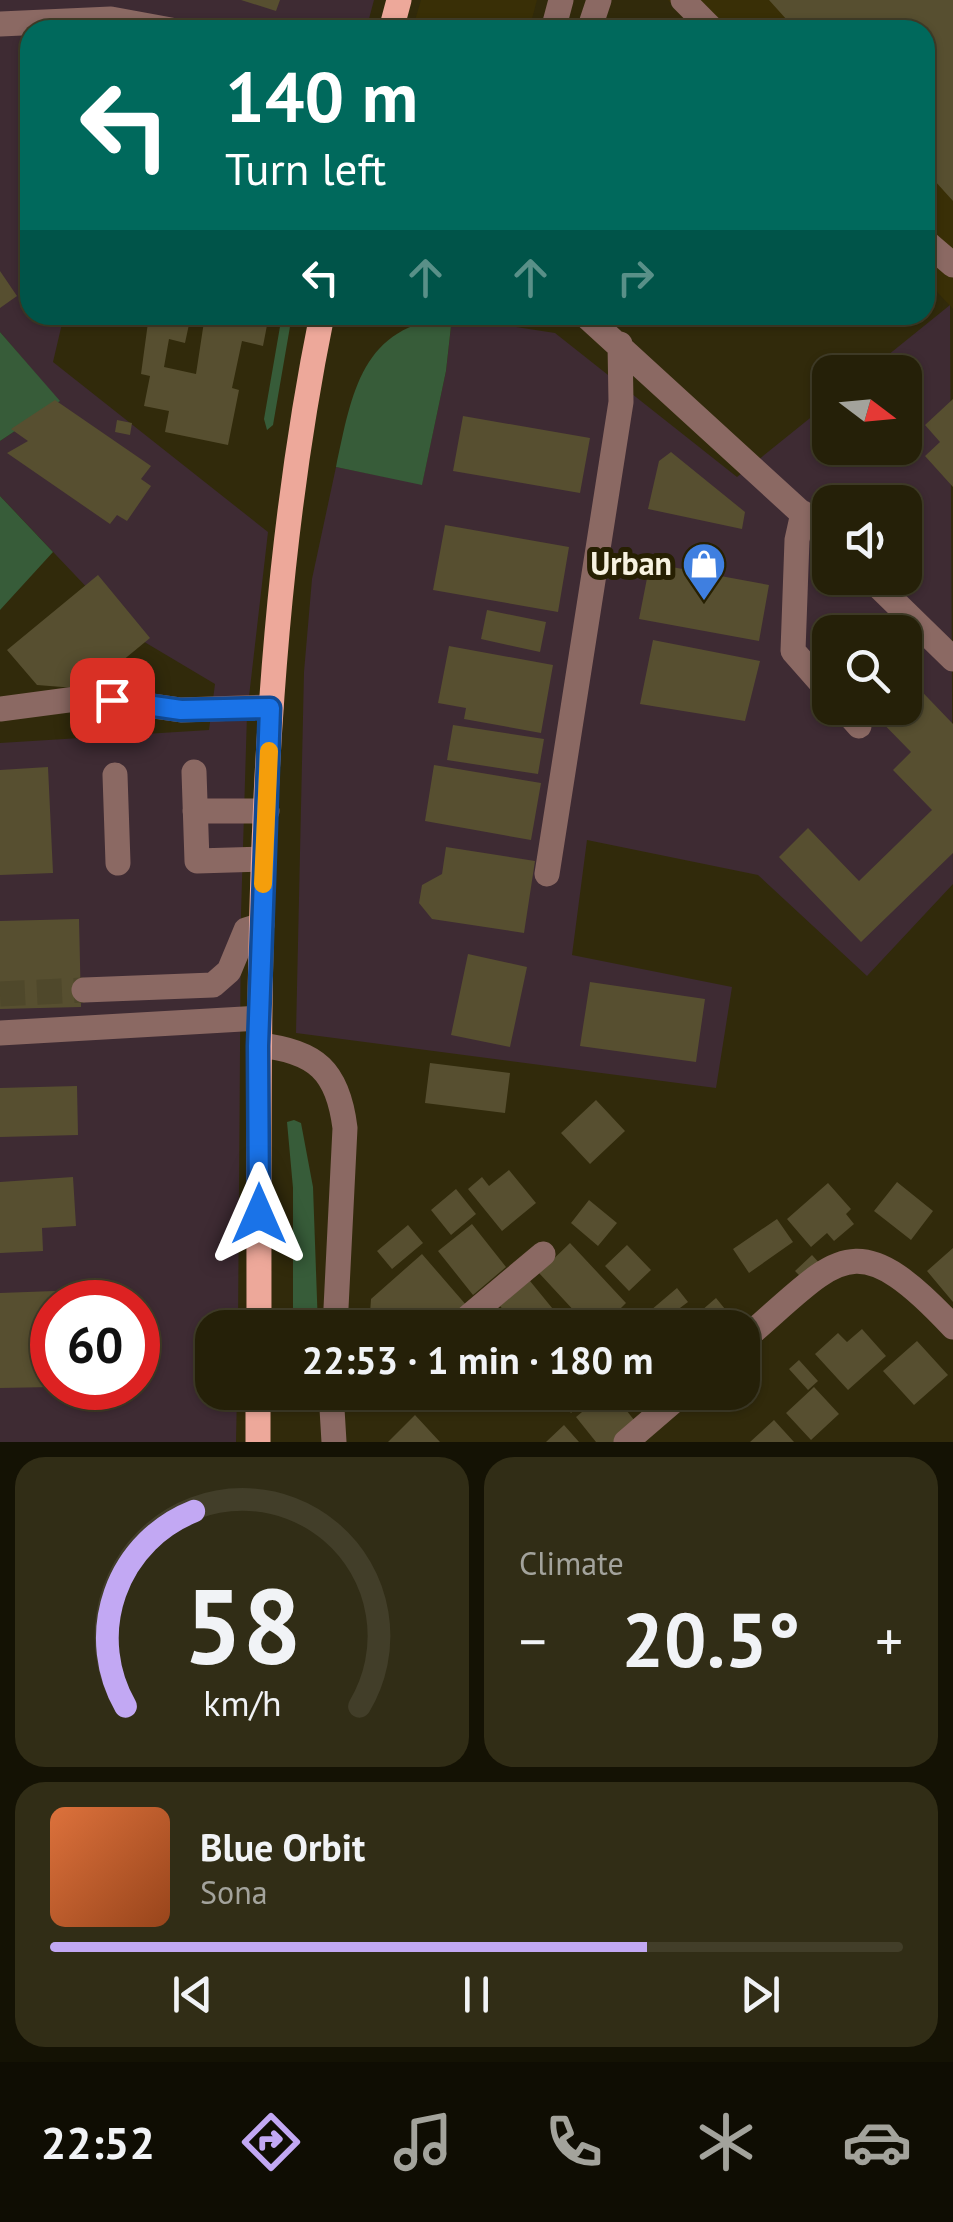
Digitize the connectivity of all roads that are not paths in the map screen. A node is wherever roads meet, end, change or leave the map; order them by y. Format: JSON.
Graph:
{"nodes":[{"id":1,"x":684,"y":0,"type":"edge"},
{"id":2,"x":90,"y":20,"type":"edge"},
{"id":3,"x":117,"y":20,"type":"edge"},
{"id":4,"x":704,"y":20,"type":"edge"},
{"id":5,"x":320,"y":325,"type":"edge"},
{"id":6,"x":597,"y":325,"type":"edge"},
{"id":7,"x":620,"y":344,"type":"junction"},
{"id":8,"x":804,"y":513,"type":"junction"},
{"id":9,"x":812,"y":521,"type":"edge"},
{"id":10,"x":887,"y":595,"type":"edge"},
{"id":11,"x":953,"y":659,"type":"edge"},
{"id":12,"x":812,"y":673,"type":"edge"},
{"id":13,"x":270,"y":708,"type":"junction"},
{"id":14,"x":0,"y":709,"type":"edge"},
{"id":15,"x":194,"y":772,"type":"dead end"},
{"id":16,"x":115,"y":775,"type":"dead end"},
{"id":17,"x":196,"y":811,"type":"junction"},
{"id":18,"x":267,"y":811,"type":"junction"},
{"id":19,"x":264,"y":859,"type":"junction"},
{"id":20,"x":118,"y":863,"type":"dead end"},
{"id":21,"x":546,"y":874,"type":"dead end"},
{"id":22,"x":262,"y":925,"type":"junction"},
{"id":23,"x":84,"y":990,"type":"tunnel mouth"},
{"id":24,"x":259,"y":1018,"type":"junction"},
{"id":25,"x":0,"y":1033,"type":"edge"},
{"id":26,"x":258,"y":1046,"type":"junction"},
{"id":27,"x":543,"y":1254,"type":"dead end"},
{"id":28,"x":259,"y":1310,"type":"edge"},
{"id":29,"x":336,"y":1310,"type":"edge"},
{"id":30,"x":476,"y":1310,"type":"edge"},
{"id":31,"x":953,"y":1326,"type":"edge"},
{"id":32,"x":760,"y":1327,"type":"edge"},
{"id":33,"x":258,"y":1410,"type":"edge"},
{"id":34,"x":331,"y":1410,"type":"edge"},
{"id":35,"x":663,"y":1410,"type":"edge"},
{"id":36,"x":258,"y":1442,"type":"edge"},
{"id":37,"x":334,"y":1442,"type":"edge"},
{"id":38,"x":626,"y":1442,"type":"edge"}],
"edges":[{"from":1,"to":4,"type":"street"},
{"from":2,"to":3,"type":"street"},
{"from":5,"to":13,"type":"main road"},
{"from":6,"to":7,"type":"street"},
{"from":7,"to":8,"type":"street"},
{"from":7,"to":21,"type":"street"},
{"from":8,"to":9,"type":"street"},
{"from":8,"to":12,"type":"street"},
{"from":10,"to":11,"type":"street"},
{"from":13,"to":14,"type":"street"},
{"from":13,"to":18,"type":"main road"},
{"from":15,"to":17,"type":"street"},
{"from":16,"to":20,"type":"street"},
{"from":17,"to":18,"type":"street"},
{"from":17,"to":19,"type":"street"},
{"from":18,"to":19,"type":"main road"},
{"from":19,"to":22,"type":"main road"},
{"from":22,"to":23,"type":"street"},
{"from":22,"to":24,"type":"main road"},
{"from":24,"to":25,"type":"street"},
{"from":24,"to":26,"type":"main road"},
{"from":26,"to":28,"type":"main road"},
{"from":26,"to":29,"type":"street"},
{"from":27,"to":30,"type":"street"},
{"from":31,"to":32,"type":"street"},
{"from":33,"to":36,"type":"main road"},
{"from":34,"to":37,"type":"street"},
{"from":35,"to":38,"type":"street"}]}
